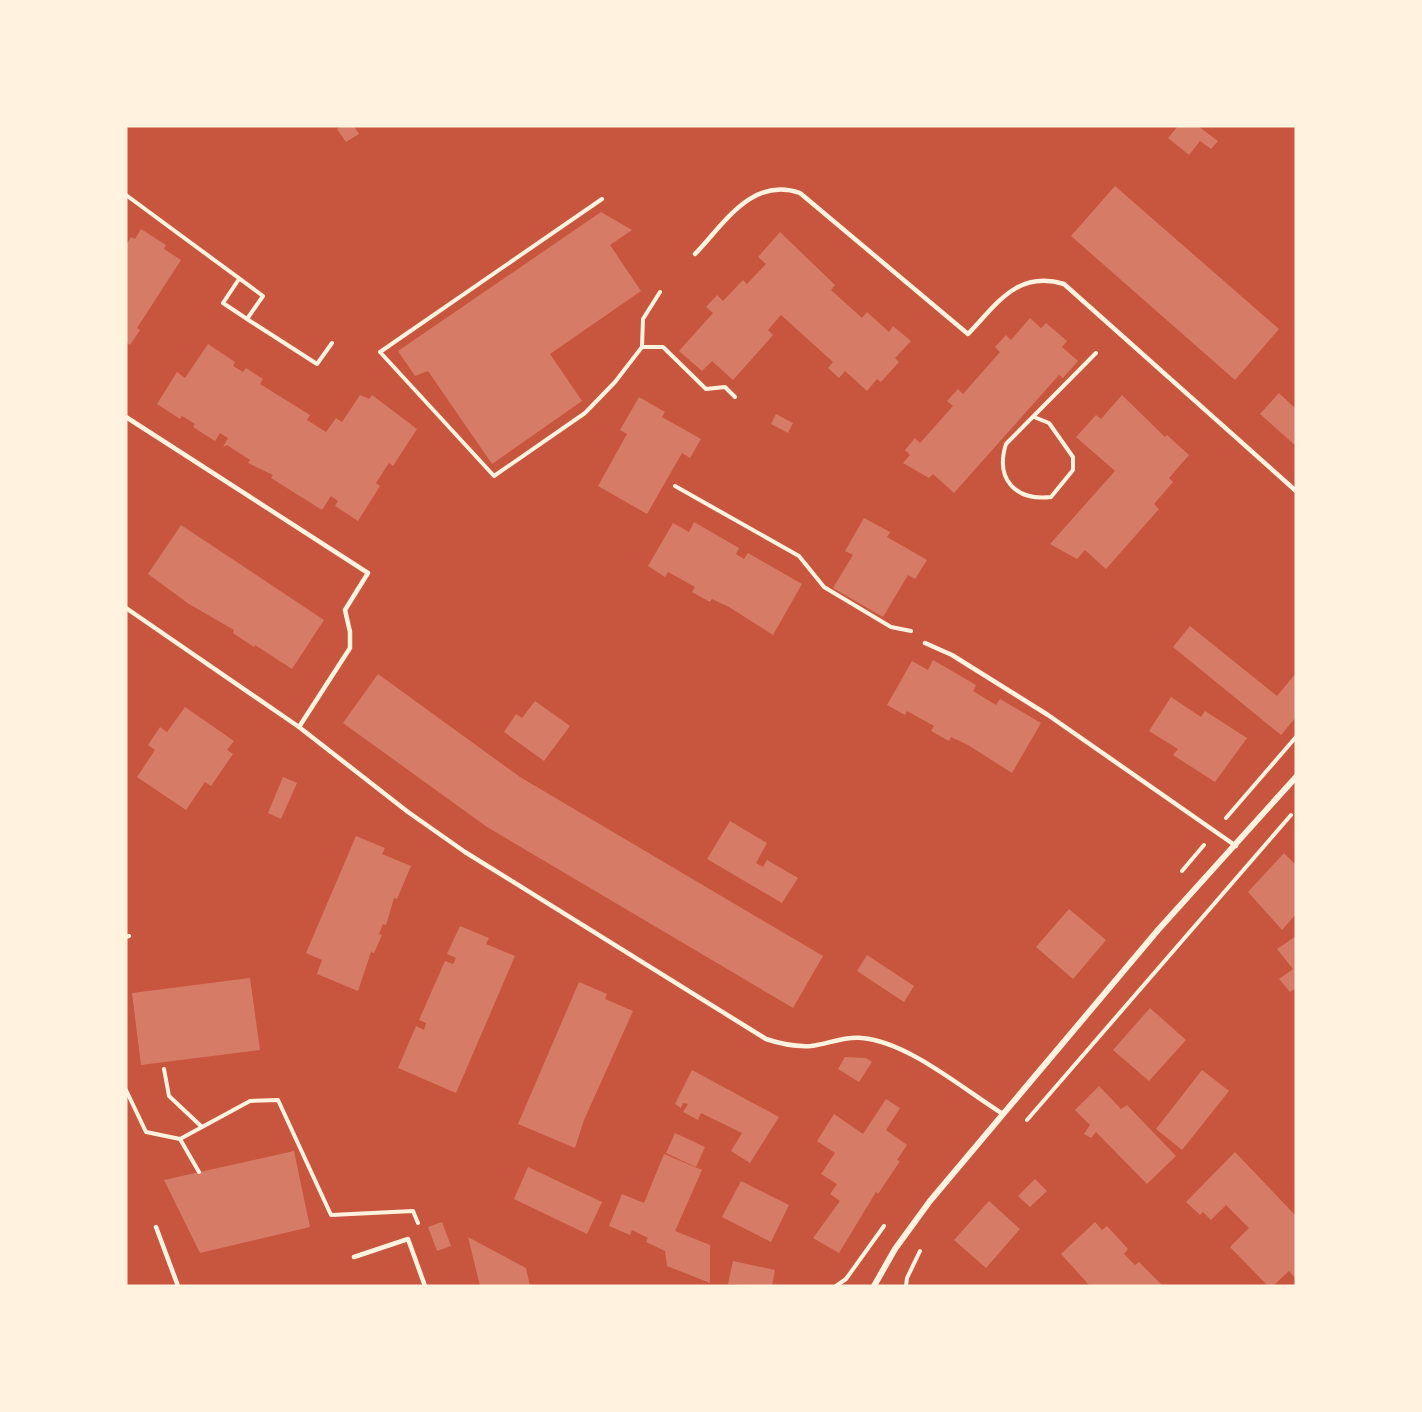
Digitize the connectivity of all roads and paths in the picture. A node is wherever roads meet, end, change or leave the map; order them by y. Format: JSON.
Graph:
{"nodes":[{"id":1,"x":126,"y":195,"type":"edge"},
{"id":2,"x":602,"y":199,"type":"dead end"},
{"id":3,"x":695,"y":254,"type":"dead end"},
{"id":4,"x":239,"y":279,"type":"junction"},
{"id":5,"x":660,"y":292,"type":"dead end"},
{"id":6,"x":247,"y":319,"type":"junction"},
{"id":7,"x":332,"y":344,"type":"dead end"},
{"id":8,"x":642,"y":347,"type":"junction"},
{"id":9,"x":1096,"y":353,"type":"dead end"},
{"id":10,"x":735,"y":398,"type":"dead end"},
{"id":11,"x":126,"y":417,"type":"edge"},
{"id":12,"x":1034,"y":417,"type":"junction"},
{"id":13,"x":1296,"y":491,"type":"edge"},
{"id":14,"x":126,"y":608,"type":"edge"},
{"id":15,"x":925,"y":643,"type":"dead end"},
{"id":16,"x":299,"y":727,"type":"junction"},
{"id":17,"x":1296,"y":777,"type":"edge"},
{"id":18,"x":1296,"y":810,"type":"edge"},
{"id":19,"x":1236,"y":846,"type":"junction"},
{"id":20,"x":164,"y":1069,"type":"dead end"},
{"id":21,"x":126,"y":1090,"type":"edge"},
{"id":22,"x":1003,"y":1114,"type":"junction"},
{"id":23,"x":202,"y":1127,"type":"junction"},
{"id":24,"x":1021,"y":1127,"type":"dead end"},
{"id":25,"x":180,"y":1139,"type":"junction"},
{"id":26,"x":199,"y":1172,"type":"dead end"},
{"id":27,"x":156,"y":1227,"type":"dead end"},
{"id":28,"x":421,"y":1232,"type":"dead end"},
{"id":29,"x":923,"y":1245,"type":"dead end"},
{"id":30,"x":354,"y":1257,"type":"dead end"},
{"id":31,"x":178,"y":1286,"type":"edge"},
{"id":32,"x":425,"y":1286,"type":"edge"},
{"id":33,"x":874,"y":1286,"type":"edge"},
{"id":34,"x":906,"y":1286,"type":"edge"}],
"edges":[{"from":1,"to":4,"type":"path"},
{"from":2,"to":8,"type":"path"},
{"from":3,"to":13,"type":"lane"},
{"from":4,"to":6,"type":"path"},
{"from":4,"to":6,"type":"path"},
{"from":5,"to":8,"type":"path"},
{"from":6,"to":7,"type":"path"},
{"from":8,"to":10,"type":"path"},
{"from":9,"to":12,"type":"path"},
{"from":11,"to":16,"type":"lane"},
{"from":12,"to":12,"type":"path"},
{"from":14,"to":16,"type":"lane"},
{"from":15,"to":19,"type":"lane"},
{"from":16,"to":22,"type":"lane"},
{"from":17,"to":19,"type":"street"},
{"from":18,"to":24,"type":"path"},
{"from":19,"to":22,"type":"street"},
{"from":20,"to":23,"type":"path"},
{"from":21,"to":25,"type":"path"},
{"from":22,"to":33,"type":"street"},
{"from":23,"to":25,"type":"path"},
{"from":23,"to":28,"type":"path"},
{"from":25,"to":26,"type":"path"},
{"from":27,"to":31,"type":"lane"},
{"from":29,"to":34,"type":"path"},
{"from":30,"to":32,"type":"lane"}]}
